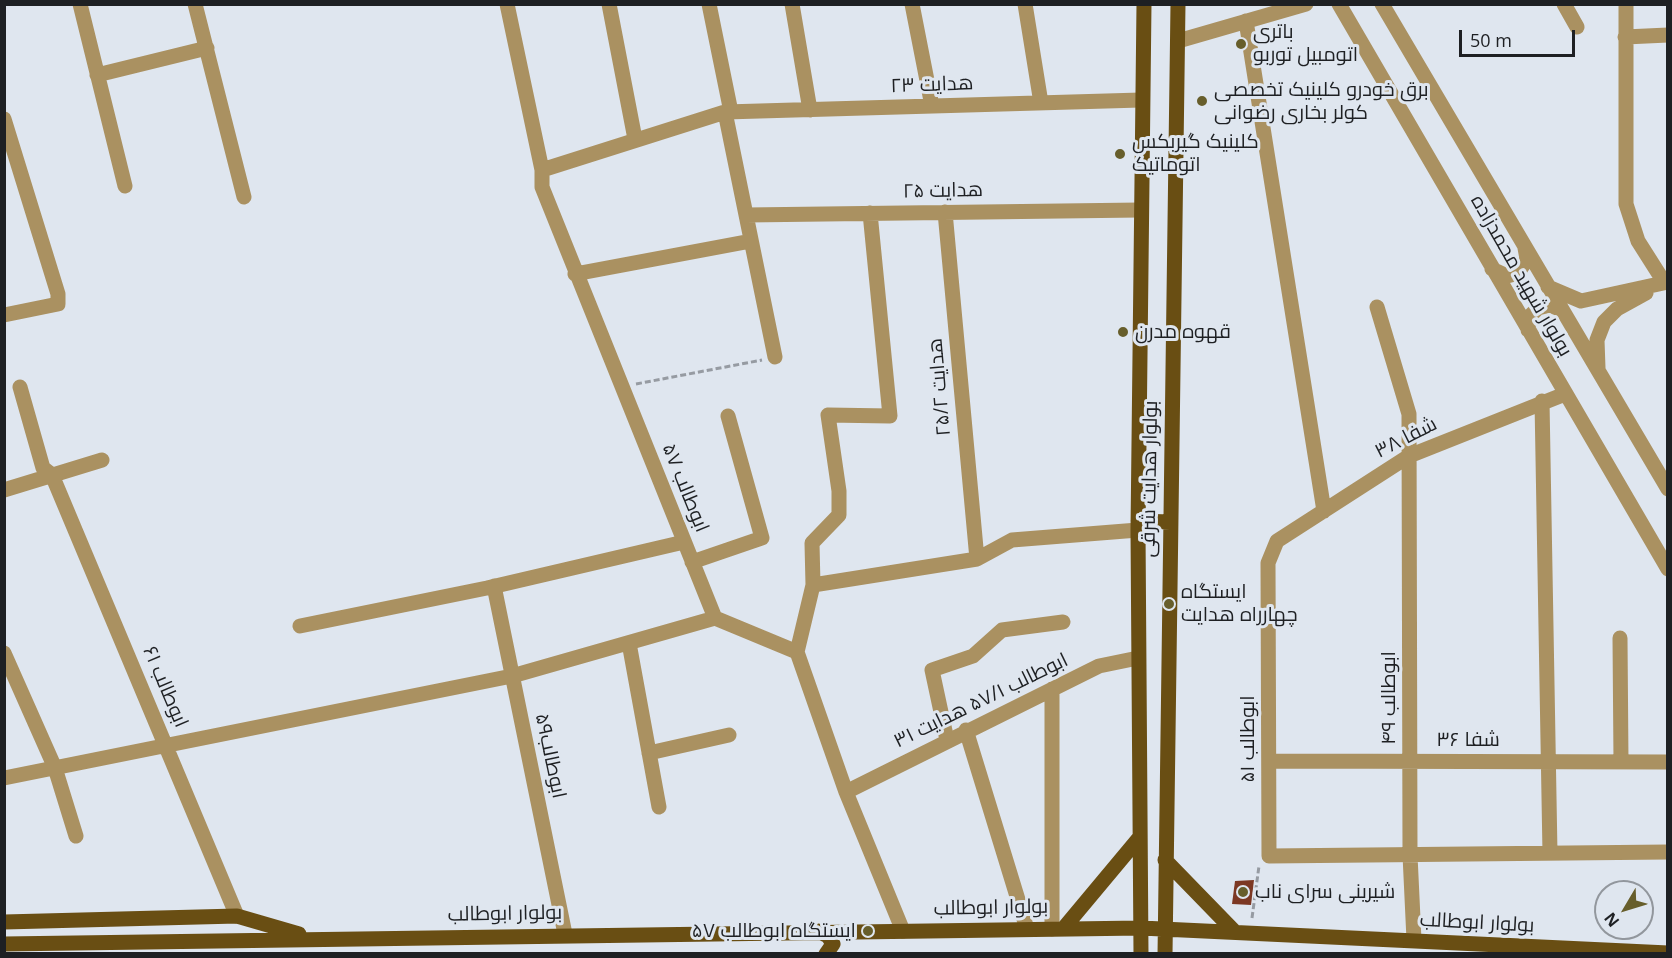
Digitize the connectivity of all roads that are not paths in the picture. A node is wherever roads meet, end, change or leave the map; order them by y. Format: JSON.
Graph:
{"nodes":[{"id":1,"x":80,"y":4,"type":"edge"},
{"id":2,"x":195,"y":4,"type":"edge"},
{"id":3,"x":507,"y":4,"type":"edge"},
{"id":4,"x":609,"y":4,"type":"edge"},
{"id":5,"x":709,"y":4,"type":"edge"},
{"id":6,"x":792,"y":4,"type":"edge"},
{"id":7,"x":912,"y":4,"type":"edge"},
{"id":8,"x":1025,"y":4,"type":"edge"},
{"id":9,"x":1144,"y":4,"type":"edge"},
{"id":10,"x":1178,"y":4,"type":"edge"},
{"id":11,"x":1306,"y":4,"type":"edge"},
{"id":12,"x":1339,"y":4,"type":"edge"},
{"id":13,"x":1382,"y":4,"type":"edge"},
{"id":14,"x":1564,"y":4,"type":"edge"},
{"id":15,"x":1626,"y":4,"type":"edge"},
{"id":16,"x":1246,"y":21,"type":"junction"},
{"id":17,"x":1578,"y":27,"type":"dead end"},
{"id":18,"x":1668,"y":35,"type":"edge"},
{"id":19,"x":1625,"y":37,"type":"junction"},
{"id":20,"x":1178,"y":41,"type":"junction"},
{"id":21,"x":207,"y":48,"type":"junction"},
{"id":22,"x":97,"y":75,"type":"junction"},
{"id":23,"x":1141,"y":100,"type":"junction"},
{"id":24,"x":1041,"y":103,"type":"junction"},
{"id":25,"x":932,"y":106,"type":"junction"},
{"id":26,"x":810,"y":110,"type":"junction"},
{"id":27,"x":728,"y":112,"type":"junction"},
{"id":28,"x":4,"y":119,"type":"edge"},
{"id":29,"x":635,"y":139,"type":"junction"},
{"id":30,"x":542,"y":171,"type":"junction"},
{"id":31,"x":125,"y":186,"type":"dead end"},
{"id":32,"x":244,"y":197,"type":"dead end"},
{"id":33,"x":1140,"y":210,"type":"junction"},
{"id":34,"x":945,"y":212,"type":"junction"},
{"id":35,"x":870,"y":213,"type":"junction"},
{"id":36,"x":746,"y":215,"type":"junction"},
{"id":37,"x":751,"y":241,"type":"junction"},
{"id":38,"x":1525,"y":248,"type":"junction"},
{"id":39,"x":1492,"y":269,"type":"junction"},
{"id":40,"x":575,"y":274,"type":"junction"},
{"id":41,"x":1666,"y":282,"type":"edge"},
{"id":42,"x":1548,"y":287,"type":"junction"},
{"id":43,"x":1377,"y":307,"type":"dead end"},
{"id":44,"x":1562,"y":310,"type":"junction"},
{"id":45,"x":4,"y":315,"type":"edge"},
{"id":46,"x":1528,"y":330,"type":"junction"},
{"id":47,"x":775,"y":357,"type":"road end"},
{"id":48,"x":1598,"y":371,"type":"junction"},
{"id":49,"x":20,"y":387,"type":"dead end"},
{"id":50,"x":1565,"y":394,"type":"junction"},
{"id":51,"x":1542,"y":401,"type":"junction"},
{"id":52,"x":728,"y":416,"type":"dead end"},
{"id":53,"x":1409,"y":456,"type":"junction"},
{"id":54,"x":102,"y":460,"type":"dead end"},
{"id":55,"x":52,"y":475,"type":"junction"},
{"id":56,"x":1668,"y":489,"type":"edge"},
{"id":57,"x":4,"y":490,"type":"edge"},
{"id":58,"x":1324,"y":511,"type":"junction"},
{"id":59,"x":1170,"y":522,"type":"junction"},
{"id":60,"x":1138,"y":526,"type":"junction"},
{"id":61,"x":1277,"y":541,"type":"joint"},
{"id":62,"x":684,"y":542,"type":"junction"},
{"id":63,"x":977,"y":559,"type":"junction"},
{"id":64,"x":692,"y":562,"type":"junction"},
{"id":65,"x":1668,"y":569,"type":"edge"},
{"id":66,"x":813,"y":585,"type":"junction"},
{"id":67,"x":494,"y":586,"type":"junction"},
{"id":68,"x":715,"y":618,"type":"junction"},
{"id":69,"x":1063,"y":622,"type":"dead end"},
{"id":70,"x":300,"y":626,"type":"dead end"},
{"id":71,"x":1620,"y":638,"type":"dead end"},
{"id":72,"x":629,"y":643,"type":"junction"},
{"id":73,"x":797,"y":652,"type":"junction"},
{"id":74,"x":4,"y":653,"type":"edge"},
{"id":75,"x":1138,"y":658,"type":"junction"},
{"id":76,"x":512,"y":676,"type":"junction"},
{"id":77,"x":1052,"y":689,"type":"junction"},
{"id":78,"x":966,"y":730,"type":"junction"},
{"id":79,"x":729,"y":735,"type":"dead end"},
{"id":80,"x":947,"y":740,"type":"junction"},
{"id":81,"x":167,"y":745,"type":"junction"},
{"id":82,"x":649,"y":753,"type":"junction"},
{"id":83,"x":1269,"y":761,"type":"junction"},
{"id":84,"x":1410,"y":761,"type":"junction"},
{"id":85,"x":1548,"y":761,"type":"junction"},
{"id":86,"x":1621,"y":762,"type":"junction"},
{"id":87,"x":1668,"y":762,"type":"edge"},
{"id":88,"x":55,"y":768,"type":"junction"},
{"id":89,"x":4,"y":777,"type":"edge"},
{"id":90,"x":846,"y":792,"type":"junction"},
{"id":91,"x":659,"y":807,"type":"dead end"},
{"id":92,"x":76,"y":836,"type":"dead end"},
{"id":93,"x":1139,"y":838,"type":"junction"},
{"id":94,"x":1668,"y":852,"type":"edge"},
{"id":95,"x":1550,"y":853,"type":"junction"},
{"id":96,"x":1410,"y":855,"type":"junction"},
{"id":97,"x":1165,"y":860,"type":"junction"},
{"id":98,"x":237,"y":916,"type":"junction"},
{"id":99,"x":4,"y":922,"type":"edge"},
{"id":100,"x":1140,"y":928,"type":"junction"},
{"id":101,"x":1027,"y":929,"type":"junction"},
{"id":102,"x":1058,"y":929,"type":"junction"},
{"id":103,"x":1165,"y":929,"type":"junction"},
{"id":104,"x":903,"y":930,"type":"junction"},
{"id":105,"x":818,"y":931,"type":"junction"},
{"id":106,"x":1234,"y":931,"type":"junction"},
{"id":107,"x":566,"y":934,"type":"junction"},
{"id":108,"x":313,"y":938,"type":"junction"},
{"id":109,"x":1413,"y":940,"type":"junction"},
{"id":110,"x":4,"y":944,"type":"edge"},
{"id":111,"x":1668,"y":953,"type":"edge"},
{"id":112,"x":826,"y":954,"type":"edge"},
{"id":113,"x":1141,"y":954,"type":"edge"},
{"id":114,"x":1165,"y":954,"type":"edge"}],
"edges":[{"from":1,"to":22,"type":"street"},
{"from":2,"to":21,"type":"street"},
{"from":3,"to":30,"type":"street","name":"ابوطالب ۵۷"},
{"from":4,"to":29,"type":"street"},
{"from":5,"to":27,"type":"street"},
{"from":6,"to":26,"type":"street"},
{"from":7,"to":25,"type":"street"},
{"from":8,"to":24,"type":"street"},
{"from":9,"to":23,"type":"main road","name":"بولوار هدایت شرقی"},
{"from":10,"to":20,"type":"main road","name":"بولوار هدایت شرقی"},
{"from":11,"to":16,"type":"street"},
{"from":12,"to":39,"type":"street","name":"بولوار شهید محمدزاده"},
{"from":13,"to":38,"type":"street","name":"بولوار شهید محمدزاده"},
{"from":14,"to":17,"type":"street"},
{"from":15,"to":19,"type":"street"},
{"from":16,"to":20,"type":"street"},
{"from":16,"to":58,"type":"street"},
{"from":18,"to":19,"type":"street"},
{"from":19,"to":41,"type":"street"},
{"from":20,"to":59,"type":"main road","name":"بولوار هدایت شرقی"},
{"from":21,"to":22,"type":"street"},
{"from":21,"to":32,"type":"street"},
{"from":22,"to":31,"type":"street"},
{"from":23,"to":24,"type":"street","name":"هدایت ۲۳"},
{"from":23,"to":33,"type":"main road","name":"بولوار هدایت شرقی"},
{"from":24,"to":25,"type":"street","name":"هدایت ۲۳"},
{"from":25,"to":26,"type":"street","name":"هدایت ۲۳"},
{"from":26,"to":27,"type":"street","name":"هدایت ۲۳"},
{"from":27,"to":29,"type":"street","name":"هدایت ۲۳"},
{"from":27,"to":36,"type":"street"},
{"from":28,"to":45,"type":"street"},
{"from":29,"to":30,"type":"street","name":"هدایت ۲۳"},
{"from":30,"to":40,"type":"street","name":"ابوطالب ۵۷"},
{"from":33,"to":34,"type":"street","name":"هدایت ۲۵"},
{"from":33,"to":60,"type":"main road","name":"بولوار هدایت شرقی"},
{"from":34,"to":35,"type":"street","name":"هدایت ۲۵"},
{"from":34,"to":63,"type":"street","name":"هدایت ۲۵/۲"},
{"from":35,"to":36,"type":"street","name":"هدایت ۲۵"},
{"from":35,"to":66,"type":"street"},
{"from":36,"to":37,"type":"street"},
{"from":37,"to":40,"type":"street"},
{"from":37,"to":47,"type":"street"},
{"from":38,"to":39,"type":"street"},
{"from":38,"to":42,"type":"street","name":"بولوار شهید محمدزاده"},
{"from":39,"to":46,"type":"street","name":"بولوار شهید محمدزاده"},
{"from":40,"to":62,"type":"street","name":"ابوطالب ۵۷"},
{"from":41,"to":42,"type":"street"},
{"from":41,"to":48,"type":"street"},
{"from":42,"to":44,"type":"street","name":"بولوار شهید محمدزاده"},
{"from":43,"to":53,"type":"street","name":"ابوطالب ۴۹"},
{"from":44,"to":46,"type":"street"},
{"from":44,"to":48,"type":"street","name":"بولوار شهید محمدزاده"},
{"from":46,"to":50,"type":"street","name":"بولوار شهید محمدزاده"},
{"from":48,"to":56,"type":"street","name":"بولوار شهید محمدزاده"},
{"from":49,"to":55,"type":"street","name":"ابوطالب ۶۱"},
{"from":50,"to":51,"type":"street","name":"شفا ۳۸"},
{"from":50,"to":65,"type":"street","name":"بولوار شهید محمدزاده"},
{"from":51,"to":53,"type":"street","name":"شفا ۳۸"},
{"from":51,"to":85,"type":"street"},
{"from":52,"to":64,"type":"street"},
{"from":53,"to":58,"type":"street","name":"شفا ۳۸"},
{"from":53,"to":84,"type":"street","name":"ابوطالب ۴۹"},
{"from":54,"to":55,"type":"street"},
{"from":55,"to":57,"type":"street"},
{"from":55,"to":81,"type":"street","name":"ابوطالب ۶۱"},
{"from":58,"to":61,"type":"street","name":"شفا ۳۸"},
{"from":59,"to":60,"type":"main road"},
{"from":59,"to":97,"type":"main road","name":"بولوار هدایت شرقی"},
{"from":60,"to":63,"type":"street"},
{"from":60,"to":75,"type":"main road","name":"بولوار هدایت شرقی"},
{"from":61,"to":83,"type":"street","name":"ابوطالب ۵۱"},
{"from":62,"to":64,"type":"street","name":"ابوطالب ۵۷"},
{"from":62,"to":67,"type":"street"},
{"from":63,"to":66,"type":"street"},
{"from":64,"to":68,"type":"street","name":"ابوطالب ۵۷"},
{"from":66,"to":73,"type":"street"},
{"from":67,"to":70,"type":"street"},
{"from":67,"to":76,"type":"street","name":"ابوطالب۵۹"},
{"from":68,"to":72,"type":"street"},
{"from":68,"to":73,"type":"street"},
{"from":69,"to":80,"type":"street"},
{"from":71,"to":86,"type":"street"},
{"from":72,"to":76,"type":"street"},
{"from":72,"to":82,"type":"street"},
{"from":73,"to":90,"type":"street"},
{"from":74,"to":88,"type":"street"},
{"from":75,"to":77,"type":"street","name":"ابوطالب ۵۷/۱ هدایت ۳۱"},
{"from":75,"to":93,"type":"main road","name":"بولوار هدایت شرقی"},
{"from":76,"to":81,"type":"street"},
{"from":76,"to":107,"type":"street","name":"ابوطالب۵۹"},
{"from":77,"to":78,"type":"street","name":"ابوطالب ۵۷/۱ هدایت ۳۱"},
{"from":77,"to":102,"type":"street"},
{"from":78,"to":80,"type":"street","name":"ابوطالب ۵۷/۱ هدایت ۳۱"},
{"from":78,"to":101,"type":"street"},
{"from":79,"to":82,"type":"street"},
{"from":80,"to":90,"type":"street","name":"ابوطالب ۵۷/۱ هدایت ۳۱"},
{"from":81,"to":88,"type":"street"},
{"from":81,"to":98,"type":"street","name":"ابوطالب ۶۱"},
{"from":82,"to":91,"type":"street"},
{"from":83,"to":84,"type":"street","name":"شفا ۳۶"},
{"from":83,"to":96,"type":"street","name":"ابوطالب ۵۱"},
{"from":84,"to":85,"type":"street","name":"شفا ۳۶"},
{"from":84,"to":96,"type":"street","name":"ابوطالب ۴۹"},
{"from":85,"to":86,"type":"street","name":"شفا ۳۶"},
{"from":85,"to":95,"type":"street"},
{"from":86,"to":87,"type":"street","name":"شفا ۳۶"},
{"from":88,"to":89,"type":"street"},
{"from":88,"to":92,"type":"street"},
{"from":90,"to":104,"type":"street"},
{"from":93,"to":100,"type":"main road","name":"بولوار هدایت شرقی"},
{"from":93,"to":102,"type":"main road"},
{"from":94,"to":95,"type":"street"},
{"from":95,"to":96,"type":"street"},
{"from":96,"to":109,"type":"street","name":"ابوطالب ۴۹"},
{"from":97,"to":103,"type":"main road","name":"بولوار هدایت شرقی"},
{"from":97,"to":106,"type":"main road"},
{"from":98,"to":99,"type":"main road"},
{"from":98,"to":108,"type":"main road"},
{"from":100,"to":102,"type":"main road","name":"بولوار ابوطالب"},
{"from":100,"to":103,"type":"main road","name":"بولوار ابوطالب"},
{"from":100,"to":113,"type":"main road","name":"بولوار هدایت شرقی"},
{"from":101,"to":102,"type":"main road","name":"بولوار ابوطالب"},
{"from":101,"to":104,"type":"main road","name":"بولوار ابوطالب"},
{"from":103,"to":106,"type":"main road","name":"بولوار ابوطالب"},
{"from":103,"to":114,"type":"main road","name":"بولوار هدایت شرقی"},
{"from":104,"to":105,"type":"main road","name":"بولوار ابوطالب"},
{"from":105,"to":107,"type":"main road","name":"بولوار ابوطالب"},
{"from":105,"to":112,"type":"main road"},
{"from":106,"to":109,"type":"main road","name":"بولوار ابوطالب"},
{"from":107,"to":108,"type":"main road","name":"بولوار ابوطالب"},
{"from":108,"to":110,"type":"main road","name":"بولوار ابوطالب"},
{"from":109,"to":111,"type":"main road","name":"بولوار ابوطالب"}]}
